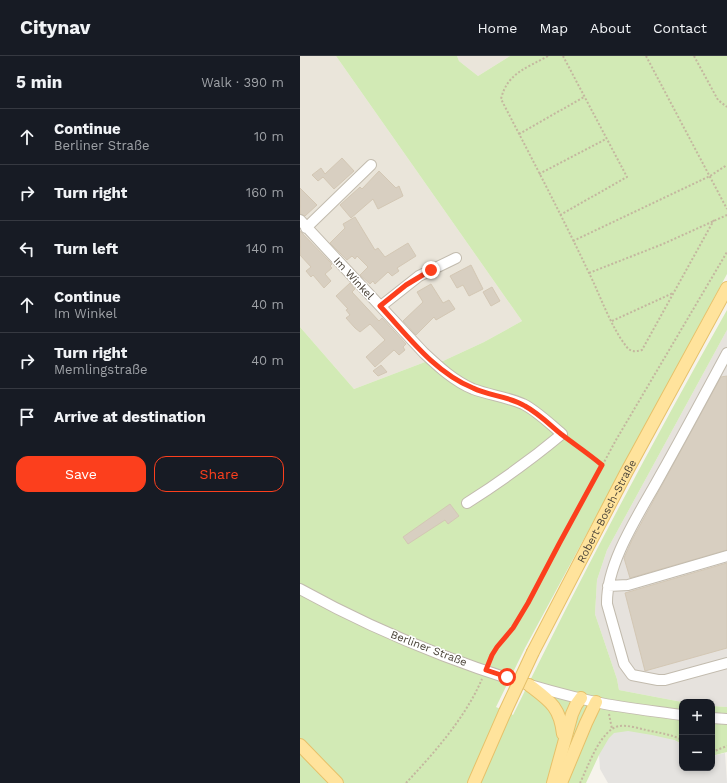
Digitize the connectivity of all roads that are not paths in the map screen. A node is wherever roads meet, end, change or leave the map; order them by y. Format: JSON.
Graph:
{"nodes":[{"id":1,"x":371,"y":165,"type":"dead end"},
{"id":2,"x":303,"y":224,"type":"edge"},
{"id":3,"x":456,"y":258,"type":"dead end"},
{"id":4,"x":727,"y":288,"type":"edge"},
{"id":5,"x":380,"y":306,"type":"junction"},
{"id":6,"x":727,"y":352,"type":"edge"},
{"id":7,"x":467,"y":503,"type":"dead end"},
{"id":8,"x":727,"y":556,"type":"edge"},
{"id":9,"x":608,"y":586,"type":"junction"},
{"id":10,"x":300,"y":589,"type":"edge"},
{"id":11,"x":727,"y":663,"type":"edge"},
{"id":12,"x":529,"y":685,"type":"junction"},
{"id":13,"x":581,"y":698,"type":"junction"},
{"id":14,"x":602,"y":703,"type":"junction"},
{"id":15,"x":679,"y":715,"type":"edge"},
{"id":16,"x":715,"y":718,"type":"edge"},
{"id":17,"x":727,"y":719,"type":"edge"},
{"id":18,"x":564,"y":740,"type":"junction"},
{"id":19,"x":300,"y":745,"type":"edge"},
{"id":20,"x":300,"y":755,"type":"edge"},
{"id":21,"x":472,"y":781,"type":"edge"},
{"id":22,"x":328,"y":783,"type":"edge"},
{"id":23,"x":336,"y":783,"type":"edge"},
{"id":24,"x":553,"y":783,"type":"edge"},
{"id":25,"x":561,"y":783,"type":"edge"}],
"edges":[{"from":1,"to":2,"type":"street"},
{"from":2,"to":5,"type":"street","name":"Im Winkel"},
{"from":3,"to":5,"type":"street"},
{"from":4,"to":21,"type":"main road","name":"Robert-Bosch-Straße","bridge":true},
{"from":5,"to":7,"type":"street","name":"Im Winkel"},
{"from":6,"to":9,"type":"street"},
{"from":8,"to":9,"type":"street"},
{"from":9,"to":11,"type":"street"},
{"from":10,"to":12,"type":"street","name":"Berliner Straße"},
{"from":12,"to":13,"type":"street","name":"Berliner Straße"},
{"from":12,"to":18,"type":"main road"},
{"from":13,"to":14,"type":"street","name":"Berliner Straße"},
{"from":13,"to":18,"type":"main road"},
{"from":14,"to":15,"type":"street","name":"Berliner Straße"},
{"from":14,"to":25,"type":"main road"},
{"from":16,"to":17,"type":"street"},
{"from":18,"to":24,"type":"main road"},
{"from":19,"to":23,"type":"main road"},
{"from":20,"to":22,"type":"main road"}]}
